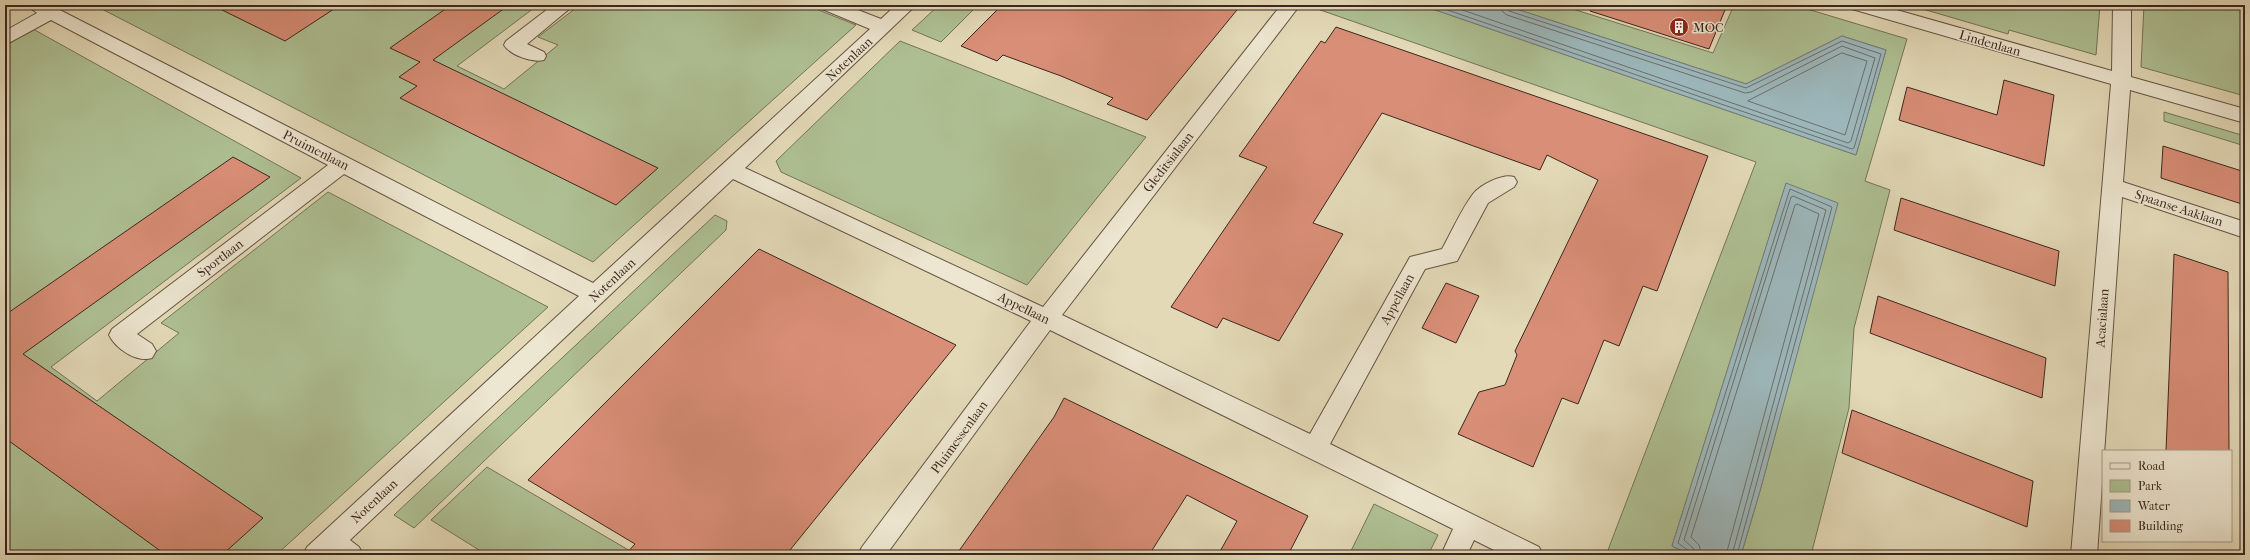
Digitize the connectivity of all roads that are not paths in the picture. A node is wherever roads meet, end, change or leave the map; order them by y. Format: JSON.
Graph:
{"nodes":[{"id":1,"x":565,"y":5,"type":"edge"},
{"id":2,"x":828,"y":5,"type":"edge"},
{"id":3,"x":907,"y":5,"type":"edge"},
{"id":4,"x":1291,"y":5,"type":"edge"},
{"id":5,"x":1858,"y":5,"type":"edge"},
{"id":6,"x":2122,"y":5,"type":"edge"},
{"id":7,"x":43,"y":9,"type":"edge"},
{"id":8,"x":883,"y":27,"type":"junction"},
{"id":9,"x":5,"y":39,"type":"edge"},
{"id":10,"x":537,"y":56,"type":"dead end"},
{"id":11,"x":2121,"y":80,"type":"junction"},
{"id":12,"x":2245,"y":116,"type":"edge"},
{"id":13,"x":343,"y":164,"type":"junction"},
{"id":14,"x":731,"y":170,"type":"junction"},
{"id":15,"x":1507,"y":182,"type":"dead end"},
{"id":16,"x":2112,"y":186,"type":"junction"},
{"id":17,"x":2245,"y":230,"type":"edge"},
{"id":18,"x":596,"y":295,"type":"junction"},
{"id":19,"x":1046,"y":319,"type":"junction"},
{"id":20,"x":144,"y":351,"type":"dead end"},
{"id":21,"x":1315,"y":448,"type":"junction"},
{"id":22,"x":1468,"y":524,"type":"junction"},
{"id":23,"x":332,"y":550,"type":"edge"},
{"id":24,"x":871,"y":555,"type":"edge"},
{"id":25,"x":1454,"y":555,"type":"edge"},
{"id":26,"x":1530,"y":555,"type":"edge"},
{"id":27,"x":2084,"y":555,"type":"edge"}],
"edges":[{"from":1,"to":10,"type":"street"},
{"from":2,"to":8,"type":"street"},
{"from":3,"to":8,"type":"street","name":"Notenlaan"},
{"from":4,"to":19,"type":"street","name":"Gleditsialaan"},
{"from":5,"to":11,"type":"street","name":"Lindenlaan"},
{"from":6,"to":11,"type":"street"},
{"from":7,"to":9,"type":"street"},
{"from":7,"to":13,"type":"street","name":"Pruimenlaan"},
{"from":8,"to":14,"type":"street","name":"Notenlaan"},
{"from":11,"to":12,"type":"street","name":"Lindenlaan"},
{"from":11,"to":16,"type":"street","name":"Acacialaan"},
{"from":13,"to":18,"type":"street","name":"Pruimenlaan"},
{"from":13,"to":20,"type":"street","name":"Sportlaan"},
{"from":14,"to":18,"type":"street","name":"Notenlaan"},
{"from":14,"to":19,"type":"street","name":"Appellaan"},
{"from":15,"to":21,"type":"street","name":"Appellaan"},
{"from":16,"to":17,"type":"street","name":"Spaanse Aaklaan"},
{"from":16,"to":27,"type":"street","name":"Acacialaan"},
{"from":18,"to":23,"type":"street","name":"Notenlaan"},
{"from":19,"to":21,"type":"street","name":"Appellaan"},
{"from":19,"to":24,"type":"street","name":"Pluimessenlaan"},
{"from":21,"to":22,"type":"street","name":"Appellaan"},
{"from":22,"to":25,"type":"street"},
{"from":22,"to":26,"type":"street","name":"Appellaan"}]}
